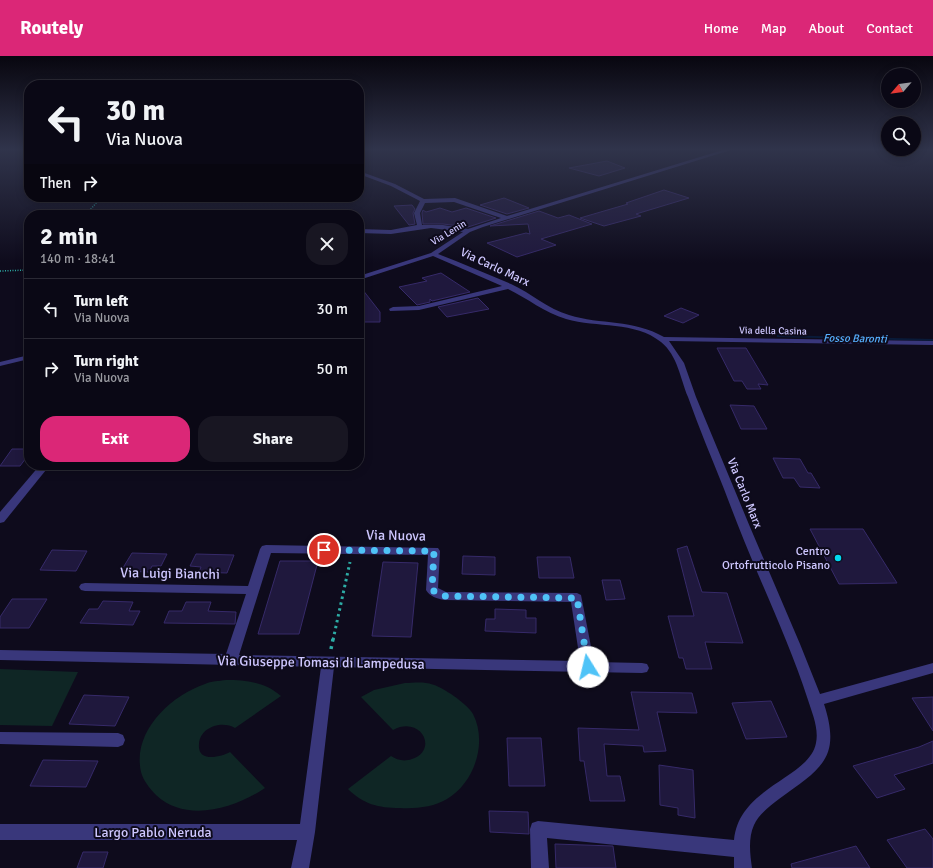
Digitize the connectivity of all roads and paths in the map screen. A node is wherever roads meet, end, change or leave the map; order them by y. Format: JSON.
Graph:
{"nodes":[{"id":1,"x":397,"y":187,"type":"edge"},
{"id":2,"x":608,"y":187,"type":"edge"},
{"id":3,"x":423,"y":201,"type":"junction"},
{"id":4,"x":97,"y":202,"type":"edge"},
{"id":5,"x":90,"y":210,"type":"edge"},
{"id":6,"x":507,"y":218,"type":"junction"},
{"id":7,"x":420,"y":227,"type":"junction"},
{"id":8,"x":364,"y":230,"type":"edge"},
{"id":9,"x":468,"y":232,"type":"junction"},
{"id":10,"x":433,"y":254,"type":"junction"},
{"id":11,"x":24,"y":270,"type":"edge"},
{"id":12,"x":0,"y":271,"type":"edge"},
{"id":13,"x":364,"y":276,"type":"edge"},
{"id":14,"x":510,"y":286,"type":"junction"},
{"id":15,"x":393,"y":309,"type":"dead end"},
{"id":16,"x":661,"y":339,"type":"junction"},
{"id":17,"x":933,"y":343,"type":"edge"},
{"id":18,"x":24,"y":358,"type":"edge"},
{"id":19,"x":0,"y":364,"type":"edge"},
{"id":20,"x":41,"y":470,"type":"edge"},
{"id":21,"x":0,"y":519,"type":"edge"},
{"id":22,"x":352,"y":550,"type":"junction"},
{"id":23,"x":85,"y":587,"type":"dead end"},
{"id":24,"x":254,"y":590,"type":"junction"},
{"id":25,"x":0,"y":655,"type":"edge"},
{"id":26,"x":330,"y":656,"type":"junction"},
{"id":27,"x":231,"y":660,"type":"junction"},
{"id":28,"x":588,"y":667,"type":"junction"},
{"id":29,"x":642,"y":668,"type":"dead end"},
{"id":30,"x":933,"y":668,"type":"edge"},
{"id":31,"x":815,"y":701,"type":"junction"},
{"id":32,"x":0,"y":738,"type":"edge"},
{"id":33,"x":118,"y":740,"type":"dead end"},
{"id":34,"x":0,"y":832,"type":"edge"},
{"id":35,"x":307,"y":832,"type":"junction"},
{"id":36,"x":740,"y":849,"type":"junction"},
{"id":37,"x":300,"y":868,"type":"edge"},
{"id":38,"x":540,"y":868,"type":"edge"},
{"id":39,"x":743,"y":868,"type":"edge"}],
"edges":[{"from":1,"to":3,"type":"street"},
{"from":2,"to":6,"type":"street","name":"Via Lenin"},
{"from":3,"to":6,"type":"street"},
{"from":3,"to":7,"type":"street"},
{"from":4,"to":5,"type":"path"},
{"from":6,"to":9,"type":"street","name":"Via Lenin"},
{"from":7,"to":8,"type":"street"},
{"from":7,"to":9,"type":"street"},
{"from":9,"to":10,"type":"street","name":"Via Lenin"},
{"from":10,"to":13,"type":"street","name":"Via Lenin"},
{"from":10,"to":14,"type":"street","name":"Via Carlo Marx"},
{"from":11,"to":12,"type":"path"},
{"from":14,"to":15,"type":"street"},
{"from":14,"to":16,"type":"street","name":"Via Carlo Marx"},
{"from":16,"to":17,"type":"street","name":"Via della Casina"},
{"from":16,"to":31,"type":"street","name":"Via Carlo Marx"},
{"from":18,"to":19,"type":"street"},
{"from":20,"to":21,"type":"street"},
{"from":22,"to":24,"type":"street","name":"Via Nuova"},
{"from":22,"to":26,"type":"path"},
{"from":22,"to":28,"type":"street","name":"Via Nuova"},
{"from":23,"to":24,"type":"street","name":"Via Luigi Bianchi"},
{"from":24,"to":27,"type":"street","name":"Via Nuova"},
{"from":25,"to":27,"type":"street","name":"Via Giuseppe Tomasi di Lampedusa"},
{"from":26,"to":27,"type":"street","name":"Via Giuseppe Tomasi di Lampedusa"},
{"from":26,"to":28,"type":"street","name":"Via Giuseppe Tomasi di Lampedusa"},
{"from":26,"to":35,"type":"street"},
{"from":28,"to":29,"type":"street","name":"Via Giuseppe Tomasi di Lampedusa"},
{"from":30,"to":31,"type":"street"},
{"from":31,"to":36,"type":"street","name":"Via Carlo Marx"},
{"from":32,"to":33,"type":"street"},
{"from":34,"to":35,"type":"street","name":"Largo Pablo Neruda"},
{"from":35,"to":37,"type":"street"},
{"from":36,"to":38,"type":"street"},
{"from":36,"to":39,"type":"street","name":"Via Carlo Marx"}]}
